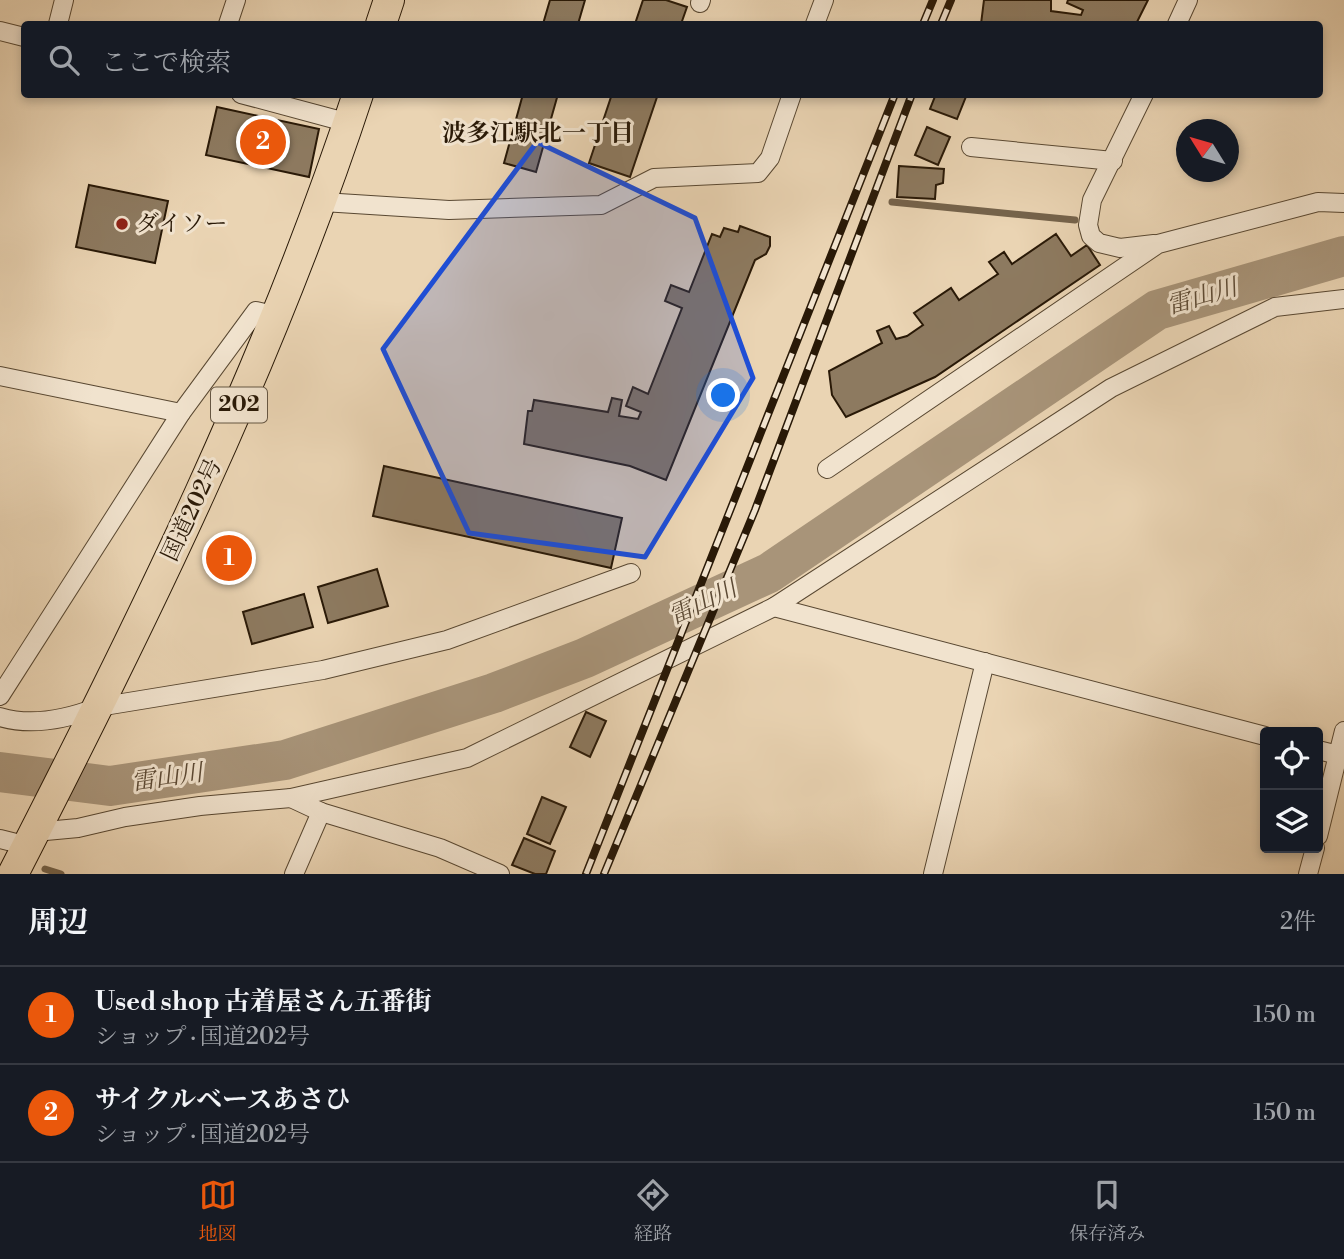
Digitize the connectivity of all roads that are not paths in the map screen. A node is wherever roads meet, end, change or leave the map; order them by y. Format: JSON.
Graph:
{"nodes":[{"id":1,"x":64,"y":0,"type":"edge"},
{"id":2,"x":236,"y":0,"type":"edge"},
{"id":3,"x":389,"y":0,"type":"edge"},
{"id":4,"x":824,"y":0,"type":"edge"},
{"id":5,"x":1188,"y":0,"type":"edge"},
{"id":6,"x":59,"y":21,"type":"edge"},
{"id":7,"x":229,"y":21,"type":"edge"},
{"id":8,"x":382,"y":21,"type":"edge"},
{"id":9,"x":817,"y":21,"type":"edge"},
{"id":10,"x":1178,"y":21,"type":"edge"},
{"id":11,"x":1,"y":31,"type":"edge"},
{"id":12,"x":21,"y":36,"type":"edge"},
{"id":13,"x":256,"y":98,"type":"edge"},
{"id":14,"x":357,"y":98,"type":"edge"},
{"id":15,"x":791,"y":98,"type":"edge"},
{"id":16,"x":1142,"y":98,"type":"edge"},
{"id":17,"x":349,"y":123,"type":"junction"},
{"id":18,"x":971,"y":147,"type":"dead end"},
{"id":19,"x":1112,"y":161,"type":"junction"},
{"id":20,"x":323,"y":202,"type":"junction"},
{"id":21,"x":1344,"y":203,"type":"edge"},
{"id":22,"x":1158,"y":244,"type":"junction"},
{"id":23,"x":1344,"y":299,"type":"edge"},
{"id":24,"x":278,"y":316,"type":"junction"},
{"id":25,"x":0,"y":376,"type":"edge"},
{"id":26,"x":181,"y":413,"type":"junction"},
{"id":27,"x":827,"y":469,"type":"dead end"},
{"id":28,"x":631,"y":573,"type":"dead end"},
{"id":29,"x":775,"y":607,"type":"junction"},
{"id":30,"x":985,"y":662,"type":"junction"},
{"id":31,"x":0,"y":696,"type":"edge"},
{"id":32,"x":98,"y":706,"type":"junction"},
{"id":33,"x":0,"y":717,"type":"edge"},
{"id":34,"x":1344,"y":731,"type":"edge"},
{"id":35,"x":1260,"y":735,"type":"edge"},
{"id":36,"x":1323,"y":751,"type":"edge"},
{"id":37,"x":1341,"y":756,"type":"edge"},
{"id":38,"x":291,"y":798,"type":"junction"},
{"id":39,"x":321,"y":811,"type":"junction"},
{"id":40,"x":1323,"y":819,"type":"edge"},
{"id":41,"x":27,"y":832,"type":"edge"},
{"id":42,"x":1314,"y":853,"type":"edge"},
{"id":43,"x":13,"y":874,"type":"edge"},
{"id":44,"x":294,"y":874,"type":"edge"},
{"id":45,"x":500,"y":874,"type":"edge"},
{"id":46,"x":933,"y":874,"type":"edge"},
{"id":47,"x":1308,"y":874,"type":"edge"}],
"edges":[{"from":1,"to":6,"type":"street"},
{"from":2,"to":7,"type":"street"},
{"from":3,"to":8,"type":"highway"},
{"from":4,"to":9,"type":"street"},
{"from":5,"to":10,"type":"street"},
{"from":11,"to":12,"type":"street"},
{"from":13,"to":17,"type":"street"},
{"from":14,"to":17,"type":"highway","name":"国道202号","number":"202"},
{"from":15,"to":20,"type":"street"},
{"from":16,"to":19,"type":"street"},
{"from":17,"to":20,"type":"highway","name":"国道202号","number":"202"},
{"from":18,"to":19,"type":"street"},
{"from":19,"to":22,"type":"street"},
{"from":20,"to":24,"type":"highway","name":"国道202号","number":"202"},
{"from":21,"to":22,"type":"street"},
{"from":22,"to":27,"type":"street"},
{"from":23,"to":29,"type":"street"},
{"from":24,"to":26,"type":"street"},
{"from":24,"to":32,"type":"highway","name":"国道202号","number":"202"},
{"from":25,"to":26,"type":"street"},
{"from":26,"to":31,"type":"street"},
{"from":28,"to":32,"type":"street"},
{"from":29,"to":30,"type":"street"},
{"from":29,"to":38,"type":"street"},
{"from":30,"to":35,"type":"street"},
{"from":30,"to":46,"type":"street"},
{"from":32,"to":33,"type":"street"},
{"from":32,"to":41,"type":"highway","name":"国道202号","number":"202"},
{"from":34,"to":37,"type":"street"},
{"from":36,"to":37,"type":"street"},
{"from":37,"to":40,"type":"street"},
{"from":38,"to":39,"type":"street"},
{"from":38,"to":41,"type":"street"},
{"from":39,"to":44,"type":"street"},
{"from":39,"to":45,"type":"street"},
{"from":41,"to":43,"type":"highway","name":"国道202号","number":"202"},
{"from":42,"to":47,"type":"street"}]}
